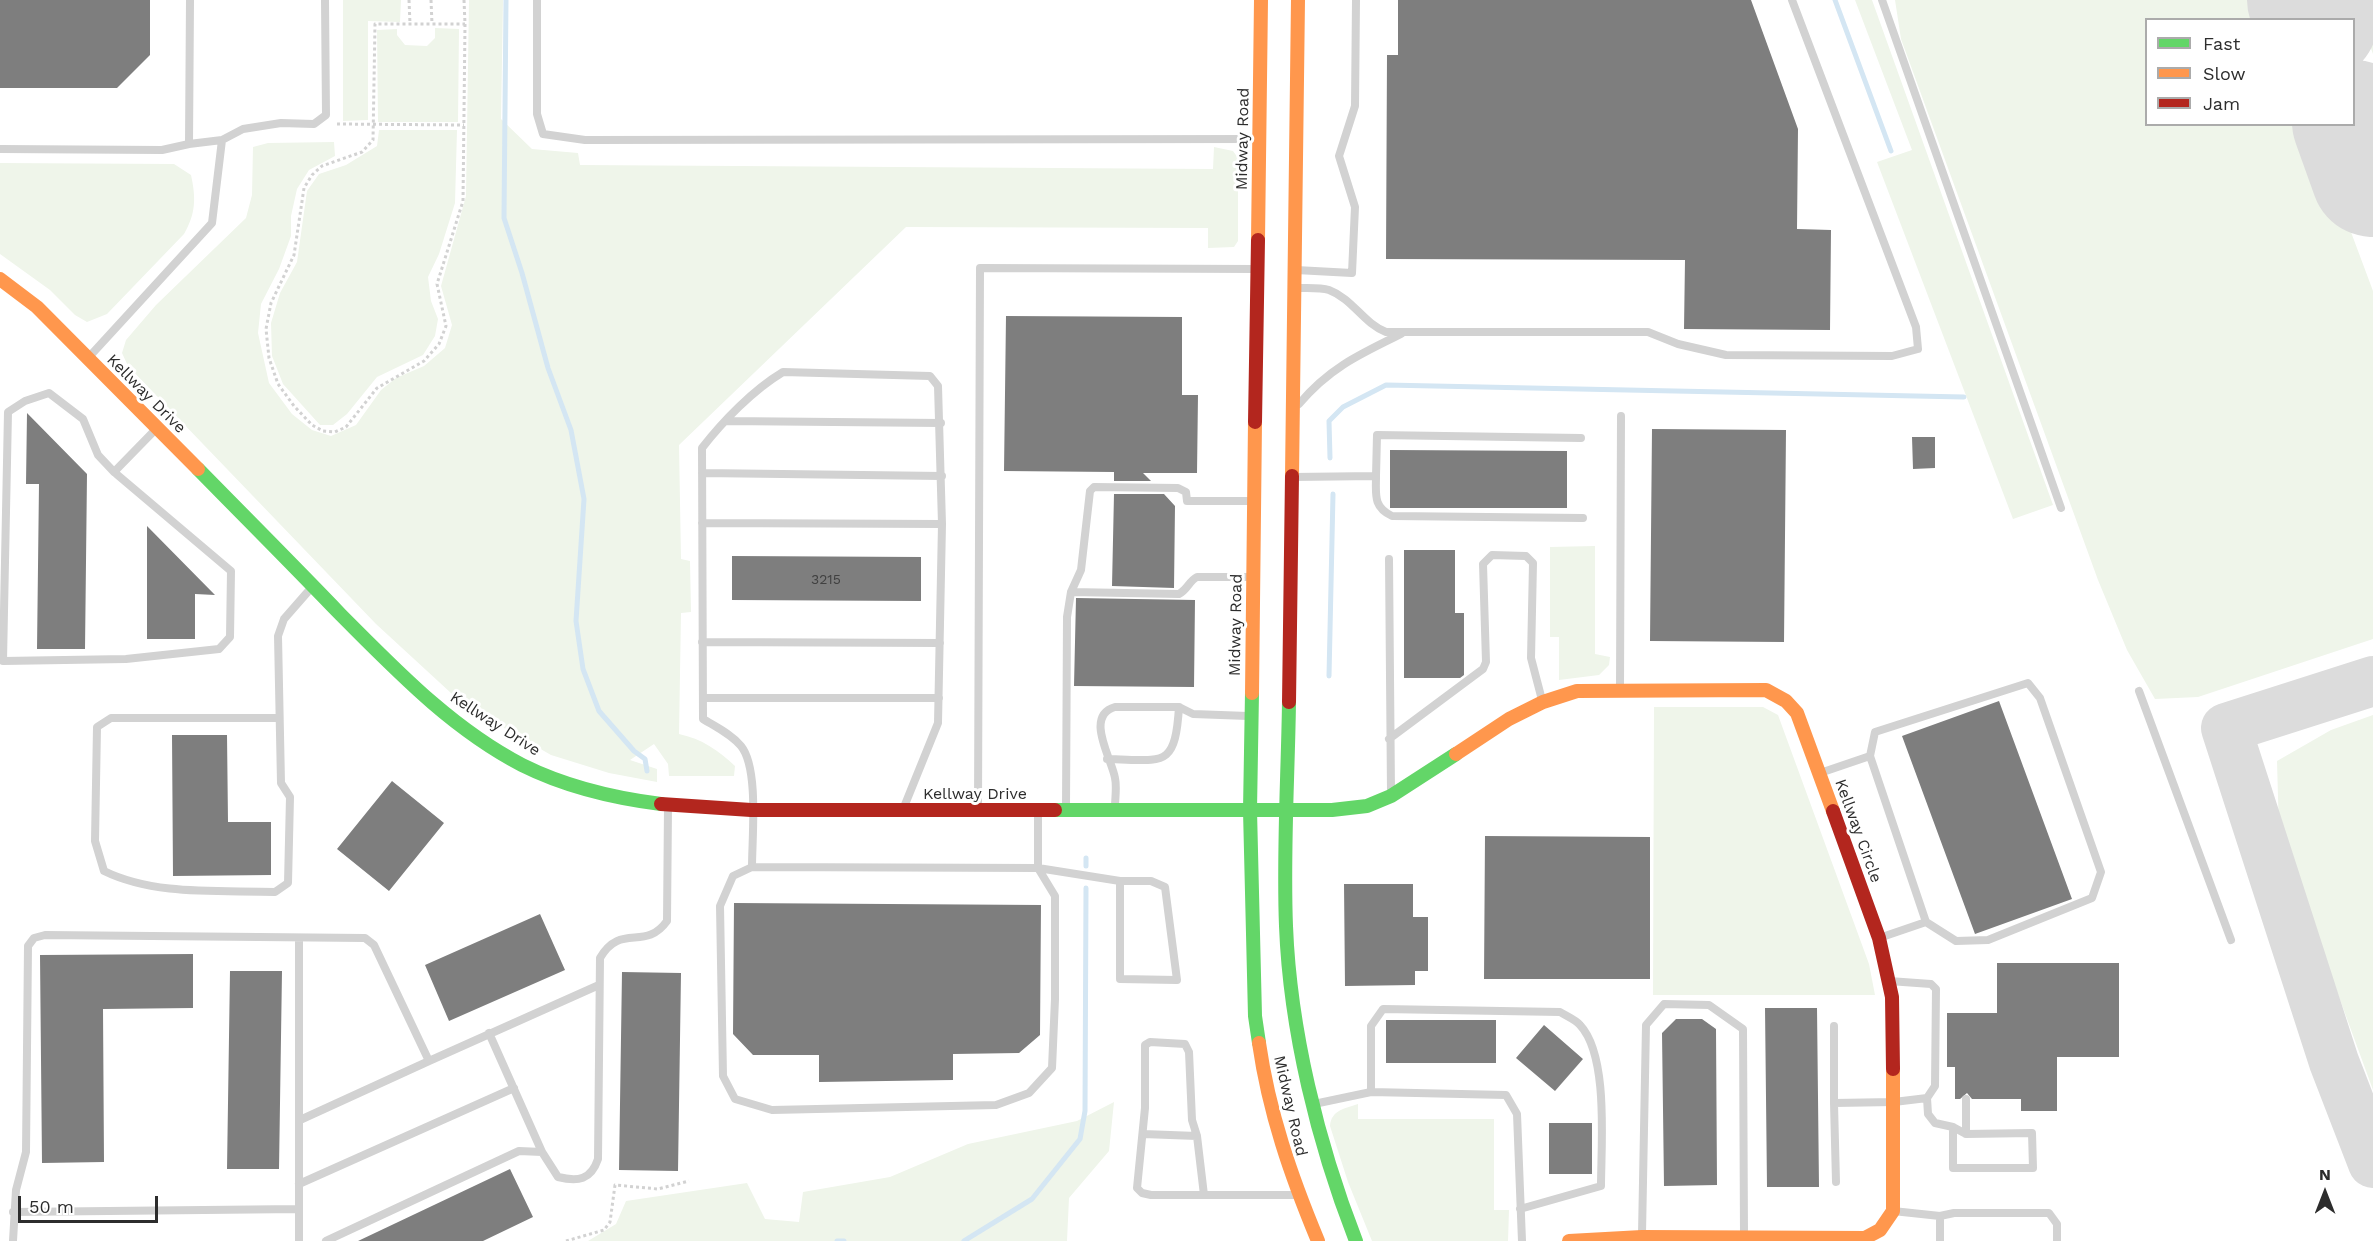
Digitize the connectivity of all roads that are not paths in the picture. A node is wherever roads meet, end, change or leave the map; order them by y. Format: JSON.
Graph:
{"nodes":[{"id":1,"x":190,"y":0,"type":"edge"},
{"id":2,"x":325,"y":0,"type":"edge"},
{"id":3,"x":537,"y":0,"type":"edge"},
{"id":4,"x":1261,"y":0,"type":"edge"},
{"id":5,"x":1298,"y":0,"type":"edge"},
{"id":6,"x":1356,"y":0,"type":"edge"},
{"id":7,"x":1792,"y":0,"type":"edge"},
{"id":8,"x":1882,"y":0,"type":"edge"},
{"id":9,"x":1888,"y":0,"type":"edge"},
{"id":10,"x":1889,"y":21,"type":"junction"},
{"id":11,"x":1259,"y":139,"type":"junction"},
{"id":12,"x":222,"y":140,"type":"junction"},
{"id":13,"x":189,"y":144,"type":"junction"},
{"id":14,"x":0,"y":149,"type":"edge"},
{"id":15,"x":1257,"y":268,"type":"junction"},
{"id":16,"x":1295,"y":270,"type":"junction"},
{"id":17,"x":0,"y":279,"type":"edge"},
{"id":18,"x":1295,"y":288,"type":"junction"},
{"id":19,"x":1404,"y":332,"type":"junction"},
{"id":20,"x":87,"y":359,"type":"junction"},
{"id":21,"x":1294,"y":410,"type":"junction"},
{"id":22,"x":1622,"y":416,"type":"dead end"},
{"id":23,"x":726,"y":421,"type":"junction"},
{"id":24,"x":941,"y":423,"type":"junction"},
{"id":25,"x":156,"y":429,"type":"junction"},
{"id":26,"x":1581,"y":438,"type":"dead end"},
{"id":27,"x":114,"y":472,"type":"junction"},
{"id":28,"x":702,"y":473,"type":"junction"},
{"id":29,"x":942,"y":476,"type":"junction"},
{"id":30,"x":1376,"y":476,"type":"junction"},
{"id":31,"x":1293,"y":477,"type":"junction"},
{"id":32,"x":1254,"y":501,"type":"junction"},
{"id":33,"x":2061,"y":508,"type":"dead end"},
{"id":34,"x":1583,"y":518,"type":"dead end"},
{"id":35,"x":702,"y":523,"type":"junction"},
{"id":36,"x":942,"y":524,"type":"junction"},
{"id":37,"x":1389,"y":559,"type":"dead end"},
{"id":38,"x":1252,"y":577,"type":"junction"},
{"id":39,"x":312,"y":587,"type":"junction"},
{"id":40,"x":1071,"y":592,"type":"junction"},
{"id":41,"x":702,"y":642,"type":"junction"},
{"id":42,"x":940,"y":643,"type":"junction"},
{"id":43,"x":1620,"y":689,"type":"junction"},
{"id":44,"x":2139,"y":691,"type":"dead end"},
{"id":45,"x":703,"y":698,"type":"junction"},
{"id":46,"x":939,"y":698,"type":"junction"},
{"id":47,"x":1543,"y":702,"type":"junction"},
{"id":48,"x":1179,"y":707,"type":"junction"},
{"id":49,"x":1251,"y":716,"type":"junction"},
{"id":50,"x":279,"y":718,"type":"junction"},
{"id":51,"x":1389,"y":739,"type":"junction"},
{"id":52,"x":1870,"y":756,"type":"junction"},
{"id":53,"x":1107,"y":759,"type":"junction"},
{"id":54,"x":1820,"y":773,"type":"junction"},
{"id":55,"x":1391,"y":796,"type":"junction"},
{"id":56,"x":668,"y":806,"type":"junction"},
{"id":57,"x":751,"y":810,"type":"junction"},
{"id":58,"x":1038,"y":810,"type":"junction"},
{"id":59,"x":1066,"y":810,"type":"junction"},
{"id":60,"x":1115,"y":810,"type":"junction"},
{"id":61,"x":1250,"y":810,"type":"junction"},
{"id":62,"x":1288,"y":810,"type":"junction"},
{"id":63,"x":903,"y":811,"type":"junction"},
{"id":64,"x":978,"y":811,"type":"junction"},
{"id":65,"x":752,"y":867,"type":"junction"},
{"id":66,"x":1038,"y":868,"type":"junction"},
{"id":67,"x":1120,"y":881,"type":"junction"},
{"id":68,"x":1926,"y":922,"type":"junction"},
{"id":69,"x":300,"y":938,"type":"junction"},
{"id":70,"x":1879,"y":938,"type":"junction"},
{"id":71,"x":2231,"y":940,"type":"dead end"},
{"id":72,"x":1888,"y":981,"type":"junction"},
{"id":73,"x":600,"y":985,"type":"junction"},
{"id":74,"x":1834,"y":1026,"type":"dead end"},
{"id":75,"x":489,"y":1034,"type":"junction"},
{"id":76,"x":429,"y":1061,"type":"junction"},
{"id":77,"x":514,"y":1088,"type":"junction"},
{"id":78,"x":1371,"y":1092,"type":"junction"},
{"id":79,"x":1927,"y":1098,"type":"junction"},
{"id":80,"x":1966,"y":1098,"type":"dead end"},
{"id":81,"x":1834,"y":1102,"type":"junction"},
{"id":82,"x":1894,"y":1102,"type":"junction"},
{"id":83,"x":1314,"y":1104,"type":"junction"},
{"id":84,"x":300,"y":1120,"type":"junction"},
{"id":85,"x":1953,"y":1127,"type":"junction"},
{"id":86,"x":1143,"y":1134,"type":"junction"},
{"id":87,"x":1966,"y":1134,"type":"junction"},
{"id":88,"x":1197,"y":1136,"type":"junction"},
{"id":89,"x":542,"y":1152,"type":"junction"},
{"id":90,"x":1836,"y":1182,"type":"dead end"},
{"id":91,"x":300,"y":1184,"type":"junction"},
{"id":92,"x":1204,"y":1195,"type":"junction"},
{"id":93,"x":1299,"y":1195,"type":"junction"},
{"id":94,"x":300,"y":1209,"type":"junction"},
{"id":95,"x":1520,"y":1209,"type":"junction"},
{"id":96,"x":1893,"y":1211,"type":"junction"},
{"id":97,"x":13,"y":1212,"type":"junction"},
{"id":98,"x":1940,"y":1216,"type":"junction"},
{"id":99,"x":1642,"y":1237,"type":"junction"},
{"id":100,"x":1744,"y":1238,"type":"junction"},
{"id":101,"x":1671,"y":1239,"type":"edge"},
{"id":102,"x":1617,"y":1240,"type":"edge"},
{"id":103,"x":1828,"y":1240,"type":"edge"},
{"id":104,"x":13,"y":1241,"type":"edge"},
{"id":105,"x":299,"y":1241,"type":"edge"},
{"id":106,"x":326,"y":1241,"type":"edge"},
{"id":107,"x":1318,"y":1241,"type":"edge"},
{"id":108,"x":1356,"y":1241,"type":"edge"},
{"id":109,"x":1522,"y":1241,"type":"edge"},
{"id":110,"x":1569,"y":1241,"type":"edge"},
{"id":111,"x":1940,"y":1241,"type":"edge"},
{"id":112,"x":2057,"y":1241,"type":"edge"}],
"edges":[{"from":1,"to":13,"type":"lane"},
{"from":2,"to":12,"type":"lane"},
{"from":3,"to":11,"type":"lane"},
{"from":4,"to":11,"type":"street","name":"Midway Road"},
{"from":5,"to":16,"type":"street","name":"Midway Road"},
{"from":6,"to":16,"type":"lane"},
{"from":7,"to":19,"type":"lane"},
{"from":8,"to":10,"type":"lane"},
{"from":9,"to":10,"type":"lane"},
{"from":10,"to":33,"type":"lane"},
{"from":11,"to":15,"type":"street","name":"Midway Road"},
{"from":12,"to":13,"type":"lane"},
{"from":12,"to":20,"type":"lane"},
{"from":13,"to":14,"type":"lane"},
{"from":15,"to":16,"type":"street"},
{"from":15,"to":32,"type":"street","name":"Midway Road"},
{"from":15,"to":64,"type":"lane"},
{"from":16,"to":18,"type":"street","name":"Midway Road"},
{"from":17,"to":20,"type":"street","name":"Kellway Drive"},
{"from":18,"to":19,"type":"lane"},
{"from":18,"to":21,"type":"street","name":"Midway Road"},
{"from":19,"to":21,"type":"lane"},
{"from":20,"to":25,"type":"street","name":"Kellway Drive"},
{"from":21,"to":31,"type":"street","name":"Midway Road"},
{"from":22,"to":43,"type":"lane"},
{"from":23,"to":24,"type":"lane"},
{"from":23,"to":24,"type":"lane"},
{"from":23,"to":28,"type":"lane"},
{"from":24,"to":29,"type":"lane"},
{"from":25,"to":27,"type":"lane"},
{"from":25,"to":39,"type":"street","name":"Kellway Drive"},
{"from":26,"to":30,"type":"lane"},
{"from":27,"to":27,"type":"lane"},
{"from":28,"to":29,"type":"lane"},
{"from":28,"to":35,"type":"lane"},
{"from":29,"to":36,"type":"lane"},
{"from":30,"to":31,"type":"lane"},
{"from":30,"to":34,"type":"lane"},
{"from":31,"to":62,"type":"street","name":"Midway Road"},
{"from":32,"to":38,"type":"street","name":"Midway Road"},
{"from":32,"to":40,"type":"lane"},
{"from":35,"to":36,"type":"lane"},
{"from":35,"to":41,"type":"lane"},
{"from":36,"to":42,"type":"lane"},
{"from":37,"to":51,"type":"lane"},
{"from":38,"to":40,"type":"lane"},
{"from":38,"to":49,"type":"street","name":"Midway Road"},
{"from":39,"to":50,"type":"lane"},
{"from":39,"to":56,"type":"street","name":"Kellway Drive"},
{"from":40,"to":59,"type":"lane"},
{"from":41,"to":42,"type":"lane"},
{"from":41,"to":45,"type":"lane"},
{"from":42,"to":46,"type":"lane"},
{"from":43,"to":47,"type":"street","name":"Kellway Circle"},
{"from":43,"to":54,"type":"street","name":"Kellway Circle"},
{"from":44,"to":71,"type":"lane"},
{"from":45,"to":46,"type":"lane"},
{"from":45,"to":57,"type":"lane"},
{"from":46,"to":63,"type":"lane"},
{"from":47,"to":51,"type":"lane"},
{"from":47,"to":55,"type":"street","name":"Kellway Circle"},
{"from":48,"to":49,"type":"lane"},
{"from":48,"to":53,"type":"lane"},
{"from":48,"to":53,"type":"lane"},
{"from":49,"to":61,"type":"street","name":"Midway Road"},
{"from":50,"to":50,"type":"lane"},
{"from":51,"to":55,"type":"lane"},
{"from":52,"to":54,"type":"lane"},
{"from":52,"to":68,"type":"lane"},
{"from":52,"to":68,"type":"lane"},
{"from":53,"to":60,"type":"lane"},
{"from":54,"to":70,"type":"street","name":"Kellway Circle"},
{"from":55,"to":62,"type":"street","name":"Kellway Circle"},
{"from":56,"to":57,"type":"street","name":"Kellway Drive"},
{"from":56,"to":73,"type":"lane"},
{"from":57,"to":63,"type":"street","name":"Kellway Drive"},
{"from":57,"to":65,"type":"lane"},
{"from":58,"to":59,"type":"street","name":"Kellway Drive"},
{"from":58,"to":64,"type":"street","name":"Kellway Drive"},
{"from":58,"to":66,"type":"lane"},
{"from":59,"to":60,"type":"street","name":"Kellway Drive"},
{"from":60,"to":61,"type":"street","name":"Kellway Drive"},
{"from":61,"to":62,"type":"street","name":"Kellway Circle"},
{"from":61,"to":93,"type":"street","name":"Midway Road"},
{"from":62,"to":83,"type":"street","name":"Midway Road"},
{"from":63,"to":64,"type":"street","name":"Kellway Drive"},
{"from":65,"to":66,"type":"lane"},
{"from":65,"to":66,"type":"lane"},
{"from":66,"to":67,"type":"lane"},
{"from":67,"to":67,"type":"lane"},
{"from":68,"to":70,"type":"lane"},
{"from":69,"to":76,"type":"lane"},
{"from":69,"to":84,"type":"lane"},
{"from":69,"to":97,"type":"lane"},
{"from":70,"to":72,"type":"street","name":"Kellway Circle"},
{"from":72,"to":79,"type":"lane"},
{"from":72,"to":82,"type":"street","name":"Kellway Circle"},
{"from":73,"to":75,"type":"lane"},
{"from":73,"to":89,"type":"lane"},
{"from":74,"to":81,"type":"lane"},
{"from":75,"to":76,"type":"lane"},
{"from":75,"to":77,"type":"lane"},
{"from":76,"to":84,"type":"lane"},
{"from":77,"to":89,"type":"lane"},
{"from":77,"to":91,"type":"lane"},
{"from":78,"to":83,"type":"lane"},
{"from":78,"to":95,"type":"lane"},
{"from":78,"to":95,"type":"lane"},
{"from":79,"to":82,"type":"lane"},
{"from":79,"to":85,"type":"lane"},
{"from":80,"to":87,"type":"lane"},
{"from":81,"to":82,"type":"lane"},
{"from":81,"to":90,"type":"lane"},
{"from":82,"to":96,"type":"street","name":"Kellway Circle"},
{"from":83,"to":108,"type":"street","name":"Midway Road"},
{"from":84,"to":91,"type":"lane"},
{"from":85,"to":87,"type":"lane"},
{"from":85,"to":87,"type":"lane"},
{"from":86,"to":88,"type":"lane"},
{"from":86,"to":88,"type":"lane"},
{"from":86,"to":92,"type":"lane"},
{"from":88,"to":92,"type":"lane"},
{"from":89,"to":106,"type":"lane"},
{"from":91,"to":94,"type":"lane"},
{"from":92,"to":93,"type":"lane"},
{"from":93,"to":107,"type":"street","name":"Midway Road"},
{"from":94,"to":97,"type":"lane"},
{"from":94,"to":105,"type":"lane"},
{"from":95,"to":109,"type":"lane"},
{"from":96,"to":98,"type":"lane"},
{"from":96,"to":103,"type":"street"},
{"from":97,"to":104,"type":"lane"},
{"from":98,"to":111,"type":"lane"},
{"from":98,"to":112,"type":"lane"},
{"from":99,"to":100,"type":"lane"},
{"from":99,"to":101,"type":"street"},
{"from":99,"to":102,"type":"street"},
{"from":100,"to":101,"type":"street"},
{"from":100,"to":103,"type":"street"},
{"from":102,"to":110,"type":"street"}]}
